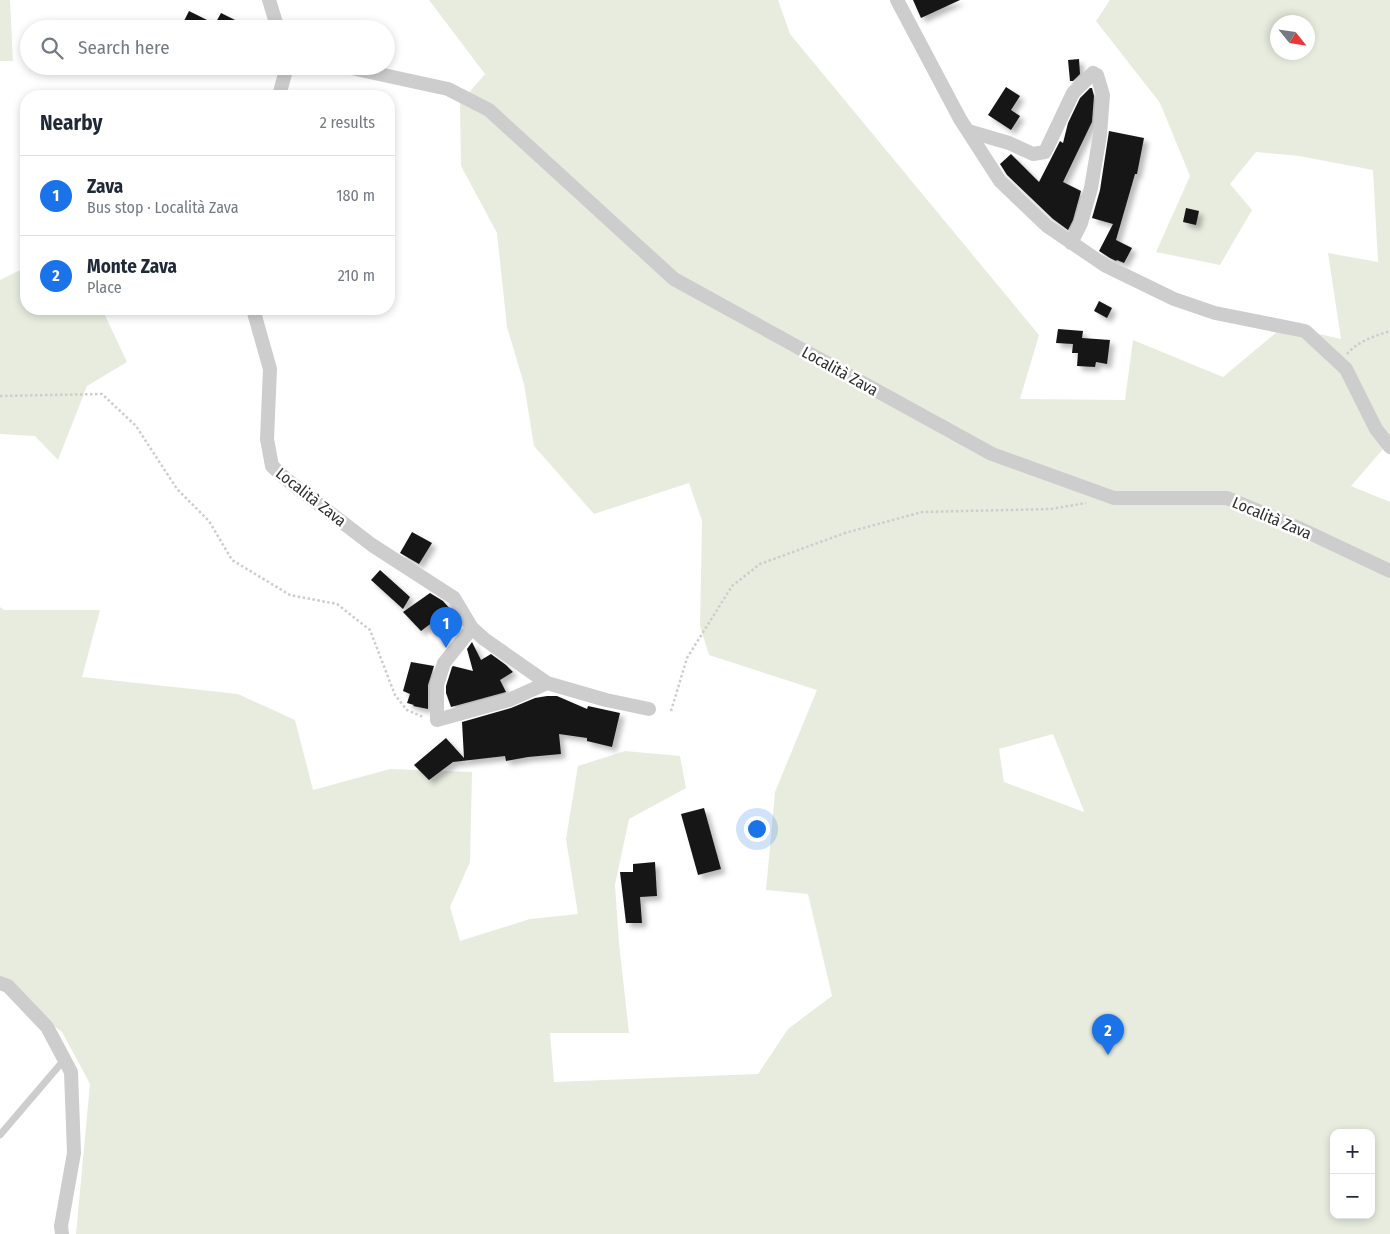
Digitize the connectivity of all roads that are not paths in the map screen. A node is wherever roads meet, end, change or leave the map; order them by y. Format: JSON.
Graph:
{"nodes":[{"id":1,"x":269,"y":0,"type":"edge"},
{"id":2,"x":897,"y":0,"type":"edge"},
{"id":3,"x":275,"y":20,"type":"edge"},
{"id":4,"x":285,"y":75,"type":"edge"},
{"id":5,"x":383,"y":75,"type":"edge"},
{"id":6,"x":281,"y":90,"type":"edge"},
{"id":7,"x":968,"y":131,"type":"junction"},
{"id":8,"x":1070,"y":243,"type":"junction"},
{"id":9,"x":255,"y":315,"type":"edge"},
{"id":10,"x":1390,"y":447,"type":"edge"},
{"id":11,"x":1390,"y":571,"type":"edge"},
{"id":12,"x":472,"y":628,"type":"junction"},
{"id":13,"x":547,"y":683,"type":"junction"},
{"id":14,"x":649,"y":709,"type":"dead end"},
{"id":15,"x":0,"y":983,"type":"edge"},
{"id":16,"x":64,"y":1060,"type":"junction"},
{"id":17,"x":0,"y":1135,"type":"edge"},
{"id":18,"x":62,"y":1234,"type":"edge"}],
"edges":[{"from":1,"to":3,"type":"street"},
{"from":2,"to":7,"type":"street"},
{"from":4,"to":6,"type":"street"},
{"from":5,"to":11,"type":"street","name":"Località Zava"},
{"from":7,"to":8,"type":"street"},
{"from":7,"to":8,"type":"street"},
{"from":8,"to":10,"type":"street"},
{"from":9,"to":12,"type":"street","name":"Località Zava"},
{"from":12,"to":13,"type":"street","name":"Località Zava"},
{"from":12,"to":13,"type":"street"},
{"from":13,"to":14,"type":"street","name":"Località Zava"},
{"from":15,"to":16,"type":"street"},
{"from":16,"to":17,"type":"lane"},
{"from":16,"to":18,"type":"street"}]}
